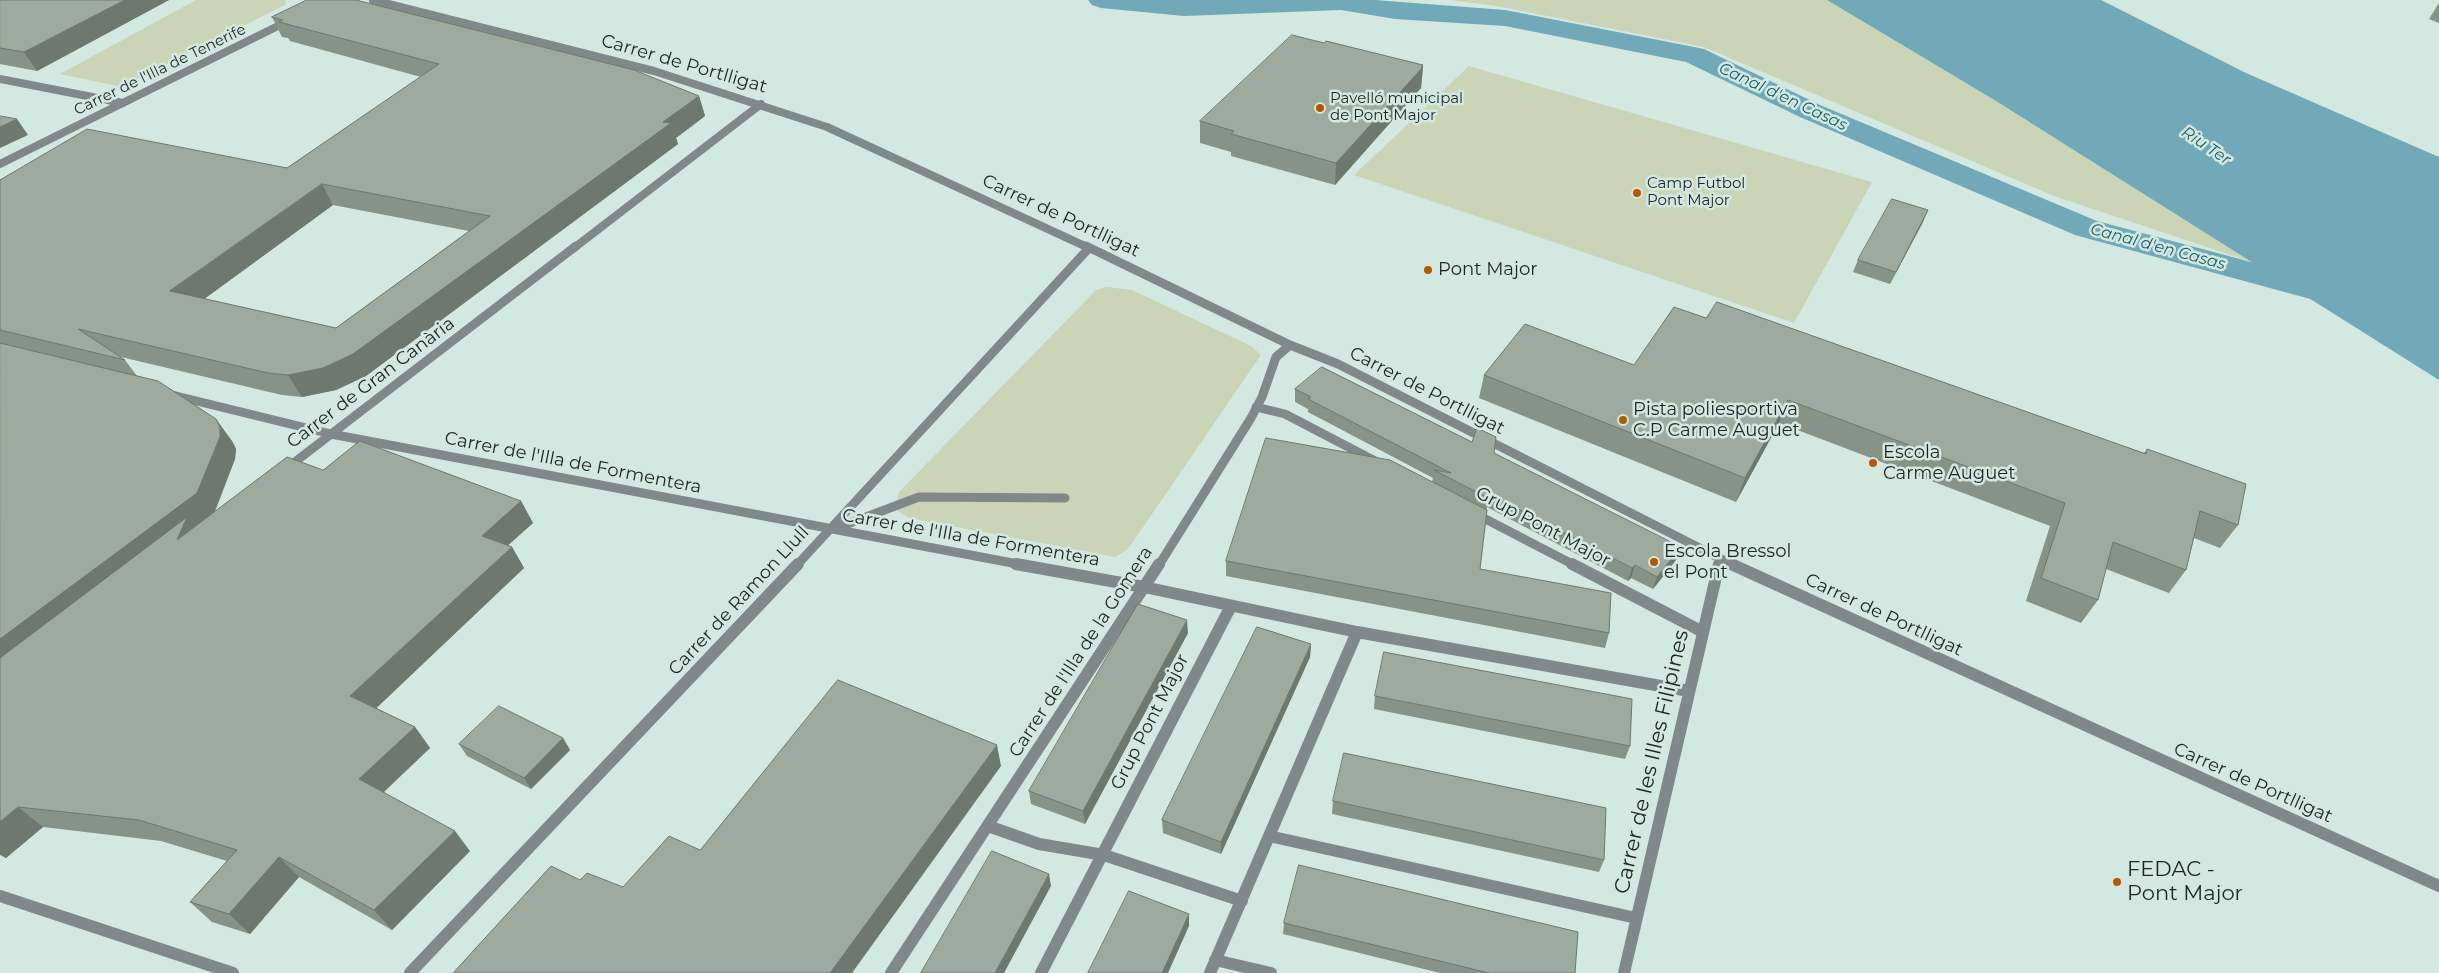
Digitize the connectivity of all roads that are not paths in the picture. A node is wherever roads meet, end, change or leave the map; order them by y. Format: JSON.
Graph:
{"nodes":[{"id":1,"x":373,"y":0,"type":"edge"},
{"id":2,"x":296,"y":18,"type":"edge"},
{"id":3,"x":0,"y":79,"type":"edge"},
{"id":4,"x":122,"y":103,"type":"junction"},
{"id":5,"x":761,"y":104,"type":"junction"},
{"id":6,"x":0,"y":164,"type":"edge"},
{"id":7,"x":1089,"y":248,"type":"junction"},
{"id":8,"x":1290,"y":345,"type":"junction"},
{"id":9,"x":163,"y":393,"type":"edge"},
{"id":10,"x":1256,"y":407,"type":"junction"},
{"id":11,"x":331,"y":434,"type":"junction"},
{"id":12,"x":1390,"y":468,"type":"edge"},
{"id":13,"x":281,"y":472,"type":"edge"},
{"id":14,"x":1065,"y":498,"type":"dead end"},
{"id":15,"x":1468,"y":509,"type":"edge"},
{"id":16,"x":830,"y":530,"type":"junction"},
{"id":17,"x":1720,"y":559,"type":"junction"},
{"id":18,"x":1144,"y":587,"type":"junction"},
{"id":19,"x":1231,"y":606,"type":"junction"},
{"id":20,"x":1357,"y":632,"type":"junction"},
{"id":21,"x":1703,"y":632,"type":"junction"},
{"id":22,"x":1689,"y":691,"type":"junction"},
{"id":23,"x":988,"y":826,"type":"junction"},
{"id":24,"x":1269,"y":836,"type":"junction"},
{"id":25,"x":1104,"y":855,"type":"junction"},
{"id":26,"x":2439,"y":886,"type":"edge"},
{"id":27,"x":0,"y":896,"type":"edge"},
{"id":28,"x":1242,"y":901,"type":"junction"},
{"id":29,"x":1636,"y":918,"type":"junction"},
{"id":30,"x":1215,"y":960,"type":"junction"},
{"id":31,"x":233,"y":973,"type":"edge"},
{"id":32,"x":410,"y":973,"type":"edge"},
{"id":33,"x":891,"y":973,"type":"edge"},
{"id":34,"x":1041,"y":973,"type":"edge"},
{"id":35,"x":1210,"y":973,"type":"edge"},
{"id":36,"x":1271,"y":973,"type":"edge"},
{"id":37,"x":1624,"y":973,"type":"edge"}],
"edges":[{"from":1,"to":5,"type":"street","name":"Carrer de Portlligat"},
{"from":2,"to":4,"type":"street","name":"Carrer de l'Illa de Tenerife"},
{"from":3,"to":4,"type":"street"},
{"from":4,"to":6,"type":"street","name":"Carrer de l'Illa de Tenerife"},
{"from":5,"to":7,"type":"street","name":"Carrer de Portlligat"},
{"from":5,"to":11,"type":"street","name":"Carrer de Gran Canària"},
{"from":7,"to":8,"type":"street","name":"Carrer de Portlligat"},
{"from":7,"to":16,"type":"street","name":"Carrer de Ramon Llull"},
{"from":8,"to":10,"type":"street","name":"Carrer de l'Illa de la Gomera"},
{"from":8,"to":17,"type":"street","name":"Carrer de Portlligat"},
{"from":9,"to":11,"type":"street","name":"Carrer de l'Illa de Formentera"},
{"from":10,"to":12,"type":"street"},
{"from":10,"to":18,"type":"street","name":"Carrer de l'Illa de la Gomera"},
{"from":11,"to":13,"type":"street","name":"Carrer de Gran Canària"},
{"from":11,"to":16,"type":"street","name":"Carrer de l'Illa de Formentera"},
{"from":14,"to":16,"type":"street"},
{"from":15,"to":21,"type":"street","name":"Grup Pont Major"},
{"from":16,"to":18,"type":"street","name":"Carrer de l'Illa de Formentera"},
{"from":16,"to":32,"type":"street","name":"Carrer de Ramon Llull"},
{"from":17,"to":21,"type":"street","name":"Carrer de les Illes Filipines"},
{"from":17,"to":26,"type":"street","name":"Carrer de Portlligat"},
{"from":18,"to":19,"type":"street"},
{"from":18,"to":23,"type":"street","name":"Carrer de l'Illa de la Gomera"},
{"from":19,"to":20,"type":"street"},
{"from":19,"to":25,"type":"street","name":"Grup Pont Major"},
{"from":20,"to":22,"type":"street"},
{"from":20,"to":24,"type":"street"},
{"from":21,"to":22,"type":"street","name":"Carrer de les Illes Filipines"},
{"from":22,"to":29,"type":"street","name":"Carrer de les Illes Filipines"},
{"from":23,"to":25,"type":"street"},
{"from":23,"to":33,"type":"street","name":"Carrer de l'Illa de la Gomera"},
{"from":24,"to":28,"type":"street"},
{"from":24,"to":29,"type":"street"},
{"from":25,"to":28,"type":"street"},
{"from":25,"to":34,"type":"street","name":"Grup Pont Major"},
{"from":27,"to":31,"type":"street"},
{"from":28,"to":30,"type":"street"},
{"from":29,"to":37,"type":"street","name":"Carrer de les Illes Filipines"},
{"from":30,"to":35,"type":"street"},
{"from":30,"to":36,"type":"street"}]}
